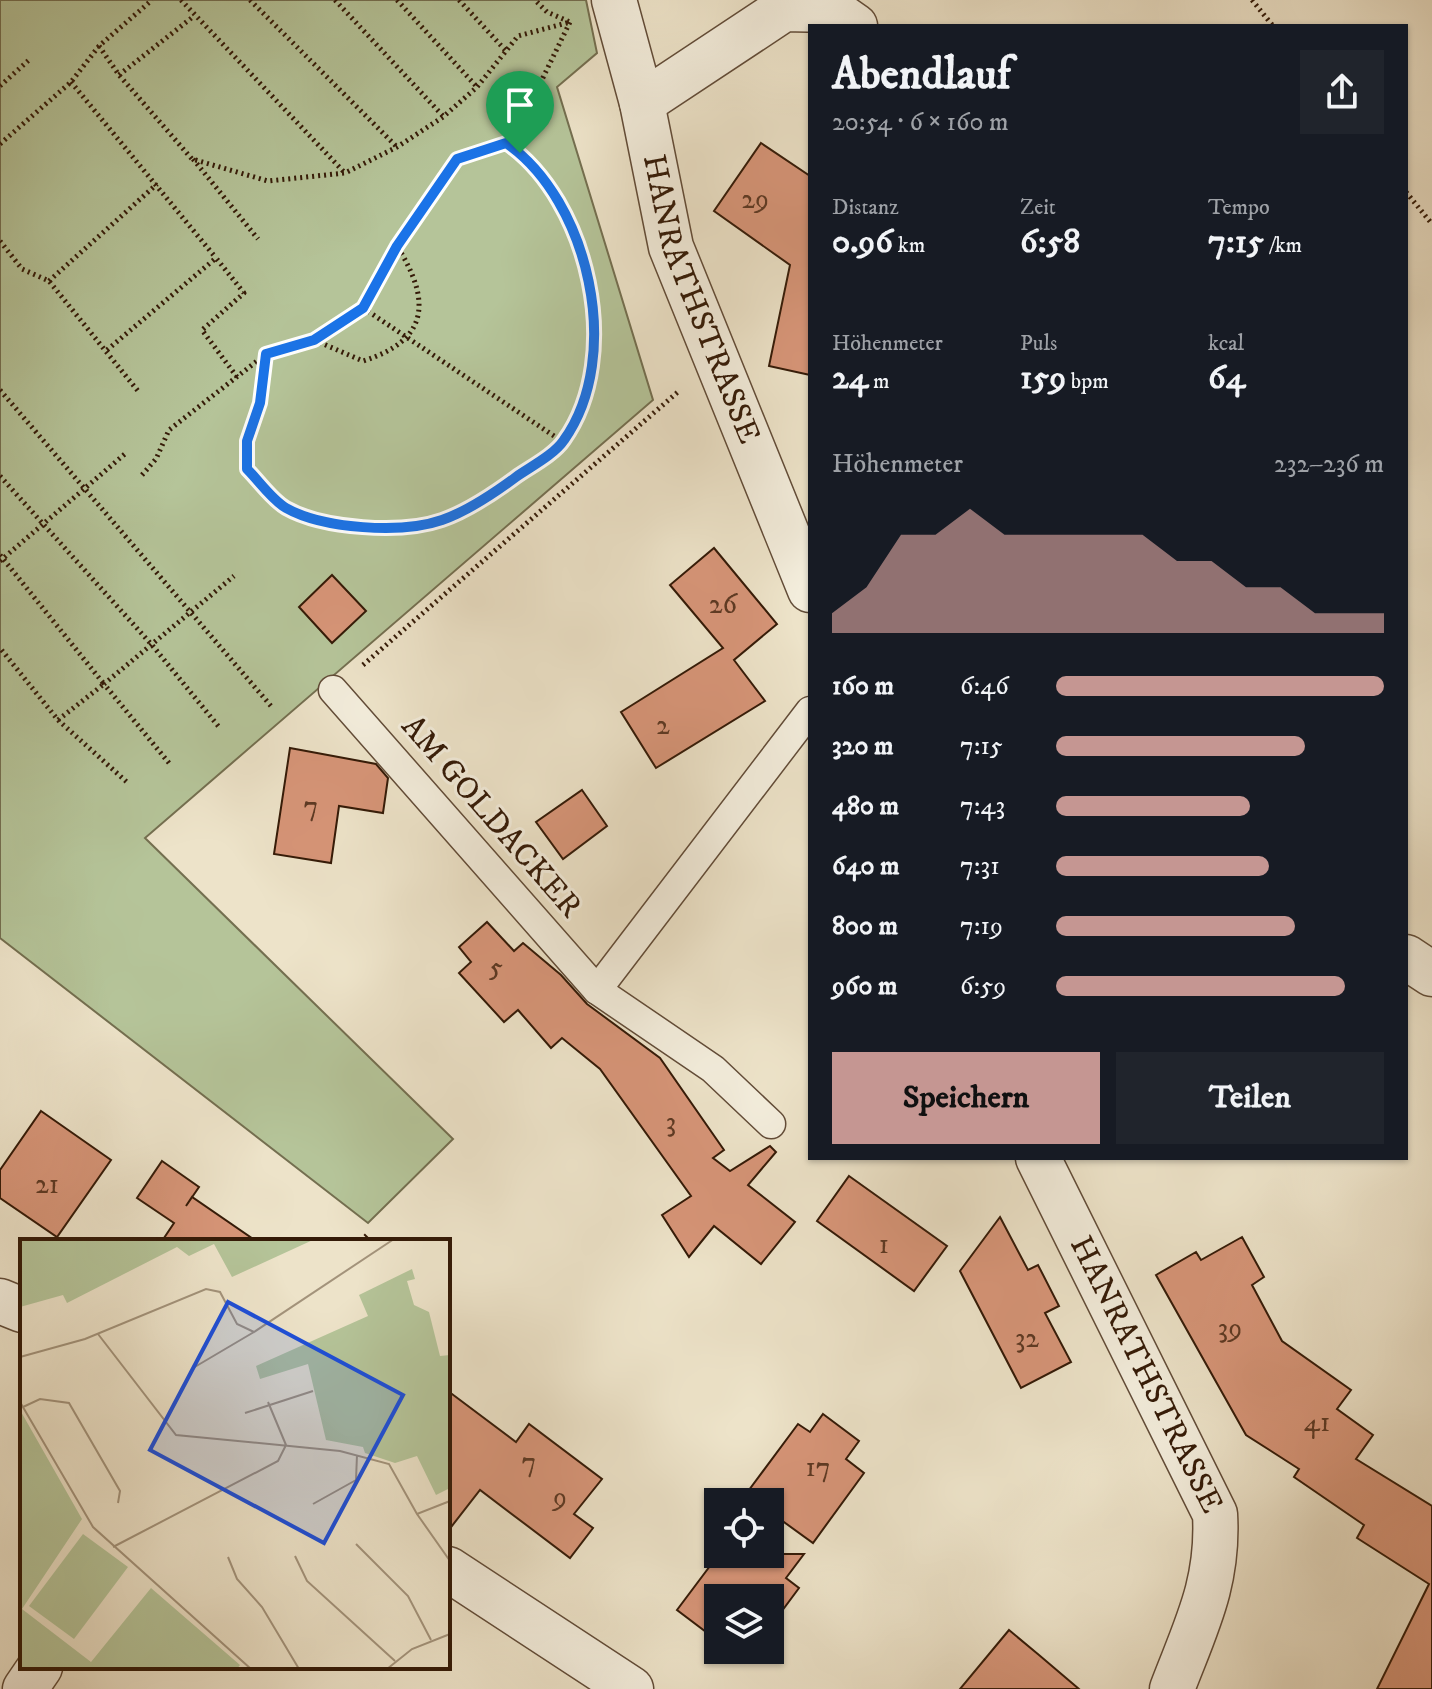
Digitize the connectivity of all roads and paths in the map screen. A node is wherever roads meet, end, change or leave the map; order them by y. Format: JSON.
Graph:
{"nodes":[{"id":1,"x":152,"y":0,"type":"edge"},
{"id":2,"x":181,"y":0,"type":"edge"},
{"id":3,"x":250,"y":0,"type":"edge"},
{"id":4,"x":335,"y":0,"type":"edge"},
{"id":5,"x":397,"y":0,"type":"edge"},
{"id":6,"x":459,"y":0,"type":"edge"},
{"id":7,"x":535,"y":0,"type":"edge"},
{"id":8,"x":1252,"y":0,"type":"edge"},
{"id":9,"x":615,"y":3,"type":"edge"},
{"id":10,"x":194,"y":16,"type":"junction"},
{"id":11,"x":570,"y":22,"type":"junction"},
{"id":12,"x":852,"y":24,"type":"edge"},
{"id":13,"x":1271,"y":24,"type":"edge"},
{"id":14,"x":99,"y":46,"type":"junction"},
{"id":15,"x":507,"y":52,"type":"junction"},
{"id":16,"x":29,"y":60,"type":"dead end"},
{"id":17,"x":119,"y":75,"type":"junction"},
{"id":18,"x":71,"y":82,"type":"junction"},
{"id":19,"x":0,"y":86,"type":"edge"},
{"id":20,"x":477,"y":87,"type":"junction"},
{"id":21,"x":642,"y":103,"type":"junction"},
{"id":22,"x":443,"y":117,"type":"junction"},
{"id":23,"x":506,"y":143,"type":"junction"},
{"id":24,"x":0,"y":144,"type":"edge"},
{"id":25,"x":397,"y":147,"type":"junction"},
{"id":26,"x":192,"y":159,"type":"junction"},
{"id":27,"x":345,"y":173,"type":"junction"},
{"id":28,"x":157,"y":184,"type":"junction"},
{"id":29,"x":1408,"y":194,"type":"edge"},
{"id":30,"x":1432,"y":224,"type":"edge"},
{"id":31,"x":258,"y":239,"type":"dead end"},
{"id":32,"x":0,"y":241,"type":"edge"},
{"id":33,"x":397,"y":246,"type":"junction"},
{"id":34,"x":216,"y":258,"type":"junction"},
{"id":35,"x":49,"y":281,"type":"junction"},
{"id":36,"x":363,"y":308,"type":"junction"},
{"id":37,"x":409,"y":338,"type":"junction"},
{"id":38,"x":314,"y":340,"type":"junction"},
{"id":39,"x":107,"y":350,"type":"junction"},
{"id":40,"x":266,"y":354,"type":"junction"},
{"id":41,"x":716,"y":359,"type":"junction"},
{"id":42,"x":237,"y":377,"type":"junction"},
{"id":43,"x":0,"y":390,"type":"edge"},
{"id":44,"x":138,"y":391,"type":"dead end"},
{"id":45,"x":563,"y":442,"type":"junction"},
{"id":46,"x":126,"y":453,"type":"dead end"},
{"id":47,"x":142,"y":475,"type":"dead end"},
{"id":48,"x":0,"y":476,"type":"edge"},
{"id":49,"x":85,"y":487,"type":"junction"},
{"id":50,"x":40,"y":522,"type":"junction"},
{"id":51,"x":1,"y":558,"type":"edge"},
{"id":52,"x":234,"y":576,"type":"dead end"},
{"id":53,"x":808,"y":585,"type":"edge"},
{"id":54,"x":192,"y":610,"type":"junction"},
{"id":55,"x":152,"y":645,"type":"junction"},
{"id":56,"x":0,"y":648,"type":"edge"},
{"id":57,"x":104,"y":684,"type":"junction"},
{"id":58,"x":333,"y":690,"type":"joint"},
{"id":59,"x":271,"y":706,"type":"dead end"},
{"id":60,"x":808,"y":714,"type":"edge"},
{"id":61,"x":58,"y":720,"type":"junction"},
{"id":62,"x":219,"y":727,"type":"dead end"},
{"id":63,"x":169,"y":763,"type":"dead end"},
{"id":64,"x":129,"y":784,"type":"dead end"},
{"id":65,"x":1408,"y":958,"type":"edge"},
{"id":66,"x":1432,"y":974,"type":"edge"},
{"id":67,"x":597,"y":990,"type":"junction"},
{"id":68,"x":771,"y":1124,"type":"dead end"},
{"id":69,"x":1039,"y":1160,"type":"edge"},
{"id":70,"x":369,"y":1233,"type":"dead end"},
{"id":71,"x":363,"y":1239,"type":"edge"},
{"id":72,"x":0,"y":1301,"type":"edge"},
{"id":73,"x":20,"y":1309,"type":"edge"},
{"id":74,"x":450,"y":1570,"type":"edge"},
{"id":75,"x":39,"y":1669,"type":"edge"},
{"id":76,"x":25,"y":1689,"type":"edge"},
{"id":77,"x":631,"y":1689,"type":"edge"},
{"id":78,"x":1172,"y":1689,"type":"edge"}],
"edges":[{"from":1,"to":14,"type":"path"},
{"from":2,"to":10,"type":"path"},
{"from":3,"to":25,"type":"path"},
{"from":4,"to":22,"type":"path"},
{"from":5,"to":20,"type":"path"},
{"from":6,"to":15,"type":"path"},
{"from":7,"to":11,"type":"path"},
{"from":8,"to":13,"type":"path"},
{"from":9,"to":11,"type":"path"},
{"from":9,"to":21,"type":"street","name":"HANRATHSTRASSE"},
{"from":10,"to":17,"type":"path"},
{"from":10,"to":27,"type":"path"},
{"from":11,"to":15,"type":"path"},
{"from":11,"to":23,"type":"path"},
{"from":12,"to":21,"type":"street"},
{"from":14,"to":17,"type":"path"},
{"from":14,"to":18,"type":"path"},
{"from":15,"to":20,"type":"path"},
{"from":16,"to":19,"type":"path"},
{"from":17,"to":26,"type":"path"},
{"from":18,"to":24,"type":"path"},
{"from":18,"to":28,"type":"path"},
{"from":20,"to":22,"type":"path"},
{"from":21,"to":41,"type":"street","name":"HANRATHSTRASSE"},
{"from":22,"to":25,"type":"path"},
{"from":23,"to":33,"type":"path"},
{"from":23,"to":45,"type":"path"},
{"from":25,"to":27,"type":"path"},
{"from":26,"to":27,"type":"path"},
{"from":26,"to":31,"type":"path"},
{"from":28,"to":34,"type":"path"},
{"from":28,"to":35,"type":"path"},
{"from":29,"to":30,"type":"path"},
{"from":32,"to":35,"type":"path"},
{"from":33,"to":36,"type":"path"},
{"from":33,"to":37,"type":"path"},
{"from":34,"to":39,"type":"path"},
{"from":34,"to":42,"type":"path"},
{"from":35,"to":39,"type":"path"},
{"from":36,"to":37,"type":"path"},
{"from":36,"to":38,"type":"path"},
{"from":37,"to":38,"type":"path"},
{"from":37,"to":45,"type":"path"},
{"from":38,"to":40,"type":"path"},
{"from":39,"to":44,"type":"path"},
{"from":40,"to":42,"type":"path"},
{"from":40,"to":45,"type":"path"},
{"from":41,"to":53,"type":"street","name":"HANRATHSTRASSE"},
{"from":41,"to":58,"type":"path"},
{"from":42,"to":47,"type":"path"},
{"from":43,"to":49,"type":"path"},
{"from":46,"to":49,"type":"path"},
{"from":48,"to":50,"type":"path"},
{"from":49,"to":50,"type":"path"},
{"from":49,"to":54,"type":"path"},
{"from":50,"to":51,"type":"path"},
{"from":50,"to":55,"type":"path"},
{"from":51,"to":57,"type":"path"},
{"from":52,"to":54,"type":"path"},
{"from":54,"to":55,"type":"path"},
{"from":54,"to":59,"type":"path"},
{"from":55,"to":57,"type":"path"},
{"from":55,"to":62,"type":"path"},
{"from":56,"to":61,"type":"path"},
{"from":57,"to":61,"type":"path"},
{"from":57,"to":63,"type":"path"},
{"from":58,"to":67,"type":"lane","name":"AM GOLDACKER"},
{"from":60,"to":67,"type":"lane"},
{"from":61,"to":64,"type":"path"},
{"from":65,"to":66,"type":"street"},
{"from":67,"to":68,"type":"lane","name":"AM GOLDACKER"},
{"from":69,"to":78,"type":"street","name":"HANRATHSTRASSE"},
{"from":70,"to":71,"type":"path"},
{"from":72,"to":73,"type":"street"},
{"from":74,"to":77,"type":"street"},
{"from":75,"to":76,"type":"street"}]}
